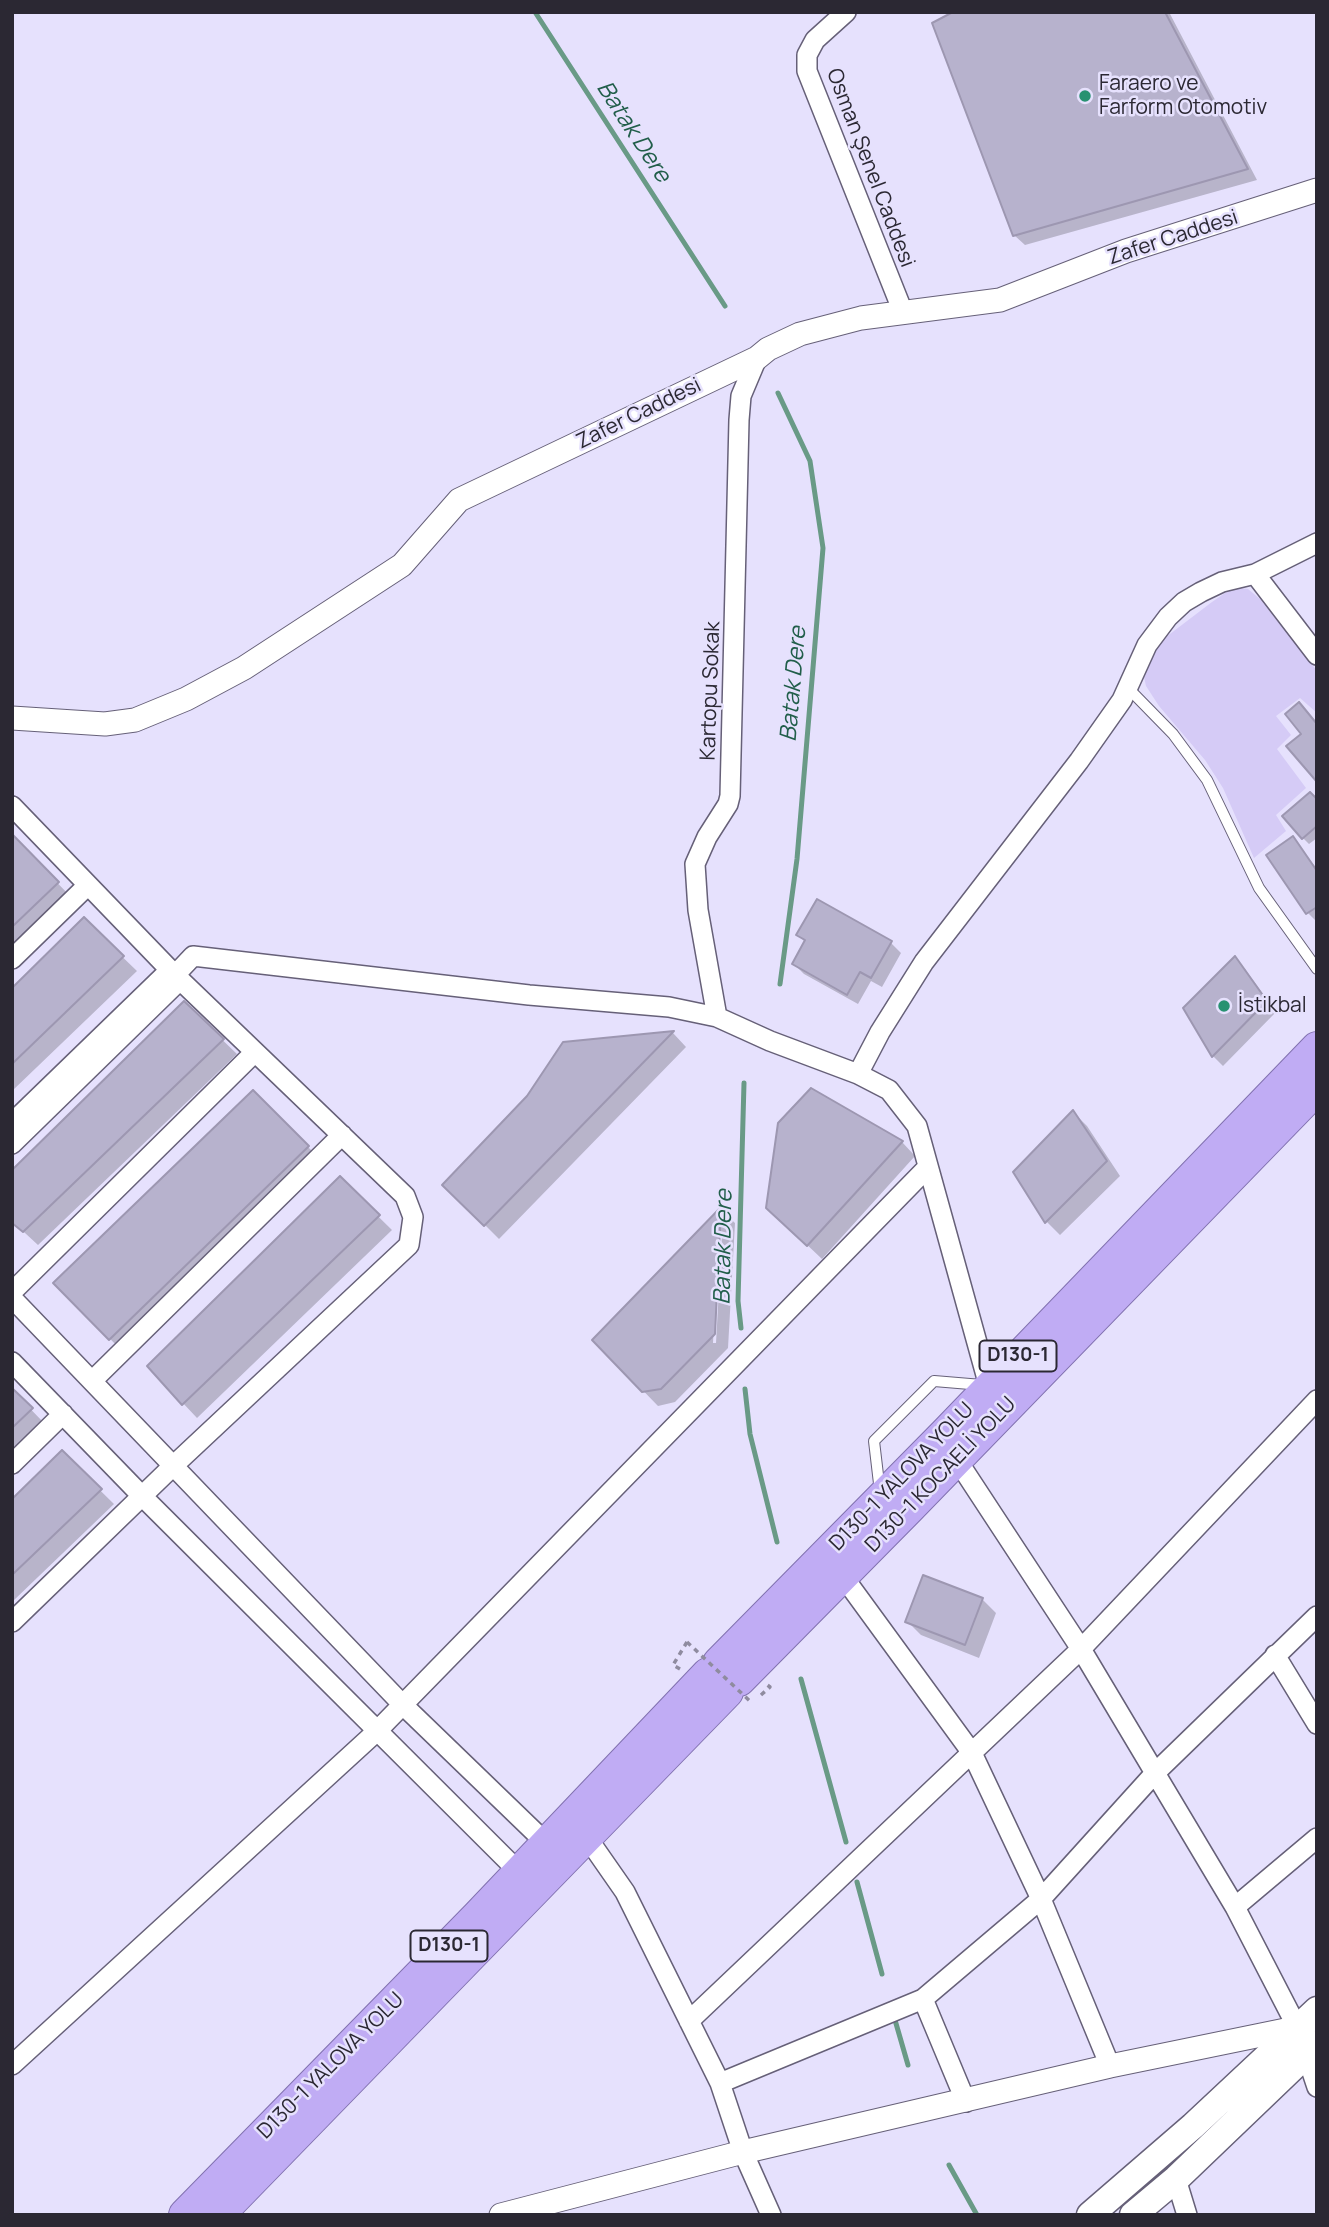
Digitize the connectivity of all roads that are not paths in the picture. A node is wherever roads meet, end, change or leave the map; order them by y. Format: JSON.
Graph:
{"nodes":[{"id":1,"x":846,"y":12,"type":"edge"},
{"id":2,"x":1317,"y":191,"type":"edge"},
{"id":3,"x":903,"y":312,"type":"junction"},
{"id":4,"x":757,"y":358,"type":"junction"},
{"id":5,"x":1317,"y":542,"type":"edge"},
{"id":6,"x":1255,"y":573,"type":"junction"},
{"id":7,"x":1317,"y":655,"type":"edge"},
{"id":8,"x":1129,"y":689,"type":"junction"},
{"id":9,"x":12,"y":718,"type":"edge"},
{"id":10,"x":12,"y":806,"type":"edge"},
{"id":11,"x":88,"y":885,"type":"junction"},
{"id":12,"x":12,"y":959,"type":"edge"},
{"id":13,"x":1317,"y":969,"type":"edge"},
{"id":14,"x":175,"y":975,"type":"junction"},
{"id":15,"x":717,"y":1017,"type":"junction"},
{"id":16,"x":1317,"y":1048,"type":"edge"},
{"id":17,"x":255,"y":1052,"type":"junction"},
{"id":18,"x":858,"y":1074,"type":"junction"},
{"id":19,"x":1317,"y":1088,"type":"edge"},
{"id":20,"x":12,"y":1124,"type":"edge"},
{"id":21,"x":342,"y":1135,"type":"junction"},
{"id":22,"x":12,"y":1144,"type":"edge"},
{"id":23,"x":928,"y":1167,"type":"junction"},
{"id":24,"x":12,"y":1292,"type":"edge"},
{"id":25,"x":12,"y":1298,"type":"edge"},
{"id":26,"x":12,"y":1362,"type":"edge"},
{"id":27,"x":92,"y":1381,"type":"junction"},
{"id":28,"x":989,"y":1386,"type":"junction"},
{"id":29,"x":1317,"y":1400,"type":"edge"},
{"id":30,"x":63,"y":1414,"type":"junction"},
{"id":31,"x":957,"y":1460,"type":"junction"},
{"id":32,"x":12,"y":1464,"type":"edge"},
{"id":33,"x":173,"y":1466,"type":"junction"},
{"id":34,"x":142,"y":1496,"type":"junction"},
{"id":35,"x":881,"y":1499,"type":"junction"},
{"id":36,"x":842,"y":1575,"type":"junction"},
{"id":37,"x":1317,"y":1616,"type":"edge"},
{"id":38,"x":12,"y":1622,"type":"edge"},
{"id":39,"x":1081,"y":1649,"type":"junction"},
{"id":40,"x":1276,"y":1655,"type":"junction"},
{"id":41,"x":722,"y":1679,"type":"junction"},
{"id":42,"x":403,"y":1705,"type":"junction"},
{"id":43,"x":1317,"y":1724,"type":"edge"},
{"id":44,"x":376,"y":1732,"type":"junction"},
{"id":45,"x":972,"y":1753,"type":"junction"},
{"id":46,"x":1155,"y":1773,"type":"junction"},
{"id":47,"x":586,"y":1836,"type":"junction"},
{"id":48,"x":1317,"y":1838,"type":"edge"},
{"id":49,"x":546,"y":1843,"type":"junction"},
{"id":50,"x":519,"y":1872,"type":"junction"},
{"id":51,"x":1041,"y":1899,"type":"junction"},
{"id":52,"x":1235,"y":1907,"type":"junction"},
{"id":53,"x":923,"y":1998,"type":"junction"},
{"id":54,"x":1317,"y":2010,"type":"edge"},
{"id":55,"x":689,"y":2021,"type":"junction"},
{"id":56,"x":1309,"y":2037,"type":"edge"},
{"id":57,"x":12,"y":2065,"type":"edge"},
{"id":58,"x":1110,"y":2066,"type":"junction"},
{"id":59,"x":720,"y":2084,"type":"junction"},
{"id":60,"x":1317,"y":2087,"type":"edge"},
{"id":61,"x":966,"y":2102,"type":"junction"},
{"id":62,"x":273,"y":2143,"type":"junction"},
{"id":63,"x":743,"y":2152,"type":"junction"},
{"id":64,"x":1176,"y":2179,"type":"junction"},
{"id":65,"x":563,"y":2207,"type":"edge"},
{"id":66,"x":161,"y":2215,"type":"edge"},
{"id":67,"x":185,"y":2215,"type":"edge"},
{"id":68,"x":218,"y":2215,"type":"edge"},
{"id":69,"x":239,"y":2215,"type":"edge"},
{"id":70,"x":501,"y":2215,"type":"edge"},
{"id":71,"x":771,"y":2215,"type":"edge"},
{"id":72,"x":1090,"y":2215,"type":"edge"},
{"id":73,"x":1133,"y":2215,"type":"edge"},
{"id":74,"x":1186,"y":2215,"type":"edge"}],
"edges":[{"from":1,"to":3,"type":"street","name":"Osman Şenel Caddesi"},
{"from":2,"to":3,"type":"street","name":"Zafer Caddesi"},
{"from":3,"to":4,"type":"street","name":"Zafer Caddesi"},
{"from":4,"to":9,"type":"street","name":"Zafer Caddesi"},
{"from":4,"to":15,"type":"street","name":"Kartopu Sokak"},
{"from":5,"to":6,"type":"street"},
{"from":6,"to":7,"type":"street"},
{"from":6,"to":8,"type":"street"},
{"from":8,"to":13,"type":"lane"},
{"from":8,"to":18,"type":"street"},
{"from":10,"to":11,"type":"street"},
{"from":11,"to":12,"type":"street"},
{"from":11,"to":14,"type":"street"},
{"from":14,"to":15,"type":"street"},
{"from":14,"to":17,"type":"street"},
{"from":14,"to":20,"type":"street"},
{"from":14,"to":22,"type":"street"},
{"from":15,"to":18,"type":"street"},
{"from":16,"to":28,"type":"highway","name":"D130-1 YALOVA YOLU","number":"D130-1"},
{"from":17,"to":21,"type":"street"},
{"from":17,"to":24,"type":"street"},
{"from":18,"to":23,"type":"street"},
{"from":19,"to":31,"type":"highway","name":"D130-1 KOCAELİ YOLU","number":"D130-1"},
{"from":21,"to":27,"type":"street"},
{"from":21,"to":33,"type":"street"},
{"from":23,"to":28,"type":"street"},
{"from":23,"to":42,"type":"street"},
{"from":25,"to":27,"type":"street"},
{"from":26,"to":30,"type":"street"},
{"from":27,"to":33,"type":"street"},
{"from":28,"to":35,"type":"highway","name":"D130-1 YALOVA YOLU","number":"D130-1"},
{"from":28,"to":35,"type":"lane"},
{"from":29,"to":39,"type":"street"},
{"from":30,"to":32,"type":"street"},
{"from":30,"to":34,"type":"street"},
{"from":31,"to":36,"type":"highway","name":"D130-1 KOCAELİ YOLU","number":"D130-1"},
{"from":31,"to":39,"type":"street"},
{"from":33,"to":34,"type":"street"},
{"from":33,"to":42,"type":"street"},
{"from":34,"to":38,"type":"street"},
{"from":34,"to":44,"type":"street"},
{"from":35,"to":41,"type":"highway","name":"D130-1 YALOVA YOLU","number":"D130-1"},
{"from":36,"to":41,"type":"highway","name":"D130-1 KOCAELİ YOLU","number":"D130-1"},
{"from":36,"to":45,"type":"street"},
{"from":37,"to":40,"type":"street"},
{"from":39,"to":45,"type":"street"},
{"from":39,"to":46,"type":"street"},
{"from":40,"to":43,"type":"street"},
{"from":40,"to":46,"type":"street"},
{"from":41,"to":47,"type":"highway","name":"D130-1 KOCAELİ YOLU","number":"D130-1"},
{"from":41,"to":49,"type":"highway","name":"D130-1 YALOVA YOLU","number":"D130-1"},
{"from":42,"to":44,"type":"street"},
{"from":42,"to":49,"type":"street"},
{"from":44,"to":50,"type":"street"},
{"from":44,"to":57,"type":"street"},
{"from":45,"to":51,"type":"street"},
{"from":45,"to":55,"type":"street"},
{"from":46,"to":51,"type":"street"},
{"from":46,"to":52,"type":"street"},
{"from":47,"to":55,"type":"street"},
{"from":47,"to":62,"type":"highway","name":"D130-1 KOCAELİ YOLU","number":"D130-1"},
{"from":48,"to":52,"type":"street"},
{"from":49,"to":50,"type":"highway","name":"D130-1 YALOVA YOLU","number":"D130-1"},
{"from":50,"to":62,"type":"highway","name":"D130-1 YALOVA YOLU","number":"D130-1"},
{"from":51,"to":53,"type":"street"},
{"from":51,"to":58,"type":"street"},
{"from":52,"to":56,"type":"street"},
{"from":53,"to":59,"type":"street"},
{"from":53,"to":61,"type":"street"},
{"from":54,"to":56,"type":"main road"},
{"from":55,"to":59,"type":"street"},
{"from":56,"to":58,"type":"street"},
{"from":56,"to":60,"type":"street"},
{"from":56,"to":64,"type":"main road"},
{"from":56,"to":72,"type":"main road"},
{"from":58,"to":61,"type":"street"},
{"from":59,"to":63,"type":"street"},
{"from":61,"to":63,"type":"street"},
{"from":62,"to":66,"type":"highway"},
{"from":62,"to":67,"type":"highway","name":"D130-1 YALOVA YOLU","number":"D130-1"},
{"from":62,"to":68,"type":"highway","name":"D130-1 KOCAELİ YOLU","number":"D130-1"},
{"from":62,"to":69,"type":"highway"},
{"from":63,"to":65,"type":"street"},
{"from":63,"to":71,"type":"street"},
{"from":64,"to":73,"type":"main road"},
{"from":64,"to":74,"type":"street"},
{"from":65,"to":70,"type":"street"}]}
